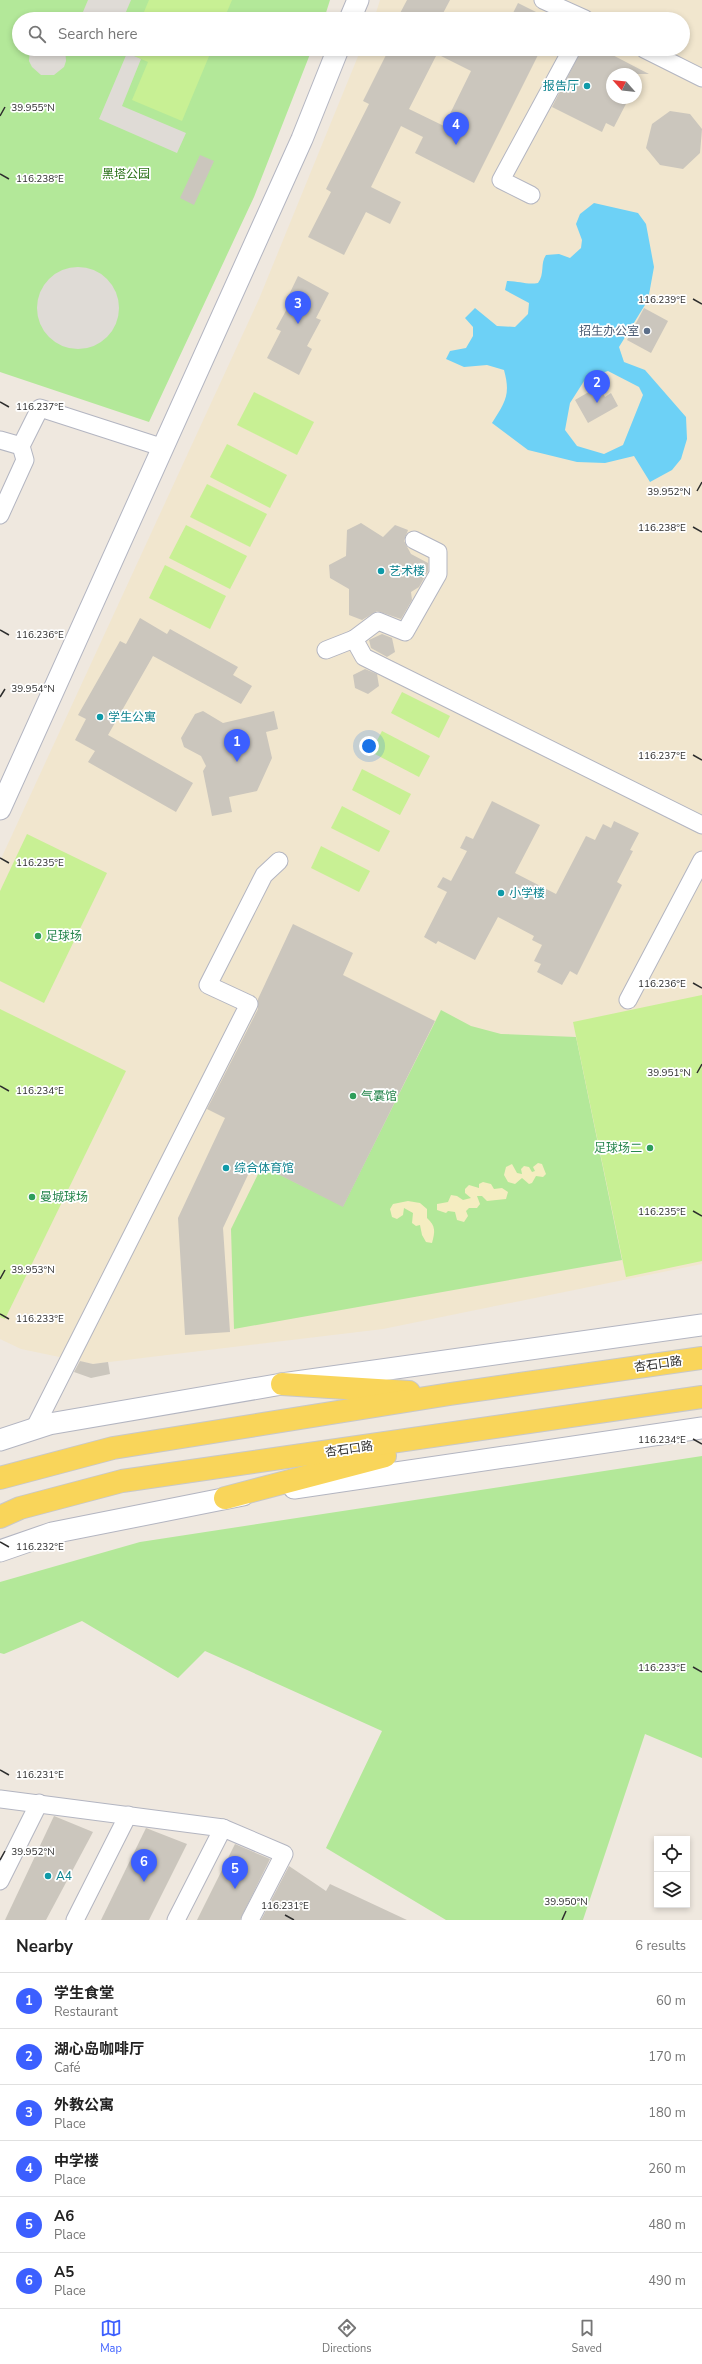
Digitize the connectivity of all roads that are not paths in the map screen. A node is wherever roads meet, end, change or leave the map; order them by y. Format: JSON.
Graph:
{"nodes":[{"id":1,"x":358,"y":0,"type":"edge"},
{"id":2,"x":543,"y":0,"type":"edge"},
{"id":3,"x":353,"y":12,"type":"edge"},
{"id":4,"x":570,"y":12,"type":"edge"},
{"id":5,"x":335,"y":56,"type":"edge"},
{"id":6,"x":568,"y":56,"type":"edge"},
{"id":7,"x":658,"y":56,"type":"edge"},
{"id":8,"x":702,"y":78,"type":"edge"},
{"id":9,"x":532,"y":195,"type":"dead end"},
{"id":10,"x":0,"y":440,"type":"edge"},
{"id":11,"x":21,"y":446,"type":"junction"},
{"id":12,"x":164,"y":448,"type":"junction"},
{"id":13,"x":0,"y":515,"type":"edge"},
{"id":14,"x":414,"y":540,"type":"dead end"},
{"id":15,"x":354,"y":639,"type":"junction"},
{"id":16,"x":326,"y":650,"type":"dead end"},
{"id":17,"x":0,"y":809,"type":"edge"},
{"id":18,"x":702,"y":825,"type":"edge"},
{"id":19,"x":702,"y":860,"type":"edge"},
{"id":20,"x":279,"y":861,"type":"dead end"},
{"id":21,"x":628,"y":1000,"type":"dead end"},
{"id":22,"x":702,"y":1325,"type":"edge"},
{"id":23,"x":702,"y":1358,"type":"edge"},
{"id":24,"x":282,"y":1384,"type":"junction"},
{"id":25,"x":450,"y":1394,"type":"junction"},
{"id":26,"x":702,"y":1397,"type":"edge"},
{"id":27,"x":702,"y":1428,"type":"edge"},
{"id":28,"x":34,"y":1429,"type":"junction"},
{"id":29,"x":482,"y":1430,"type":"junction"},
{"id":30,"x":0,"y":1440,"type":"edge"},
{"id":31,"x":0,"y":1478,"type":"edge"},
{"id":32,"x":226,"y":1498,"type":"junction"},
{"id":33,"x":0,"y":1517,"type":"edge"},
{"id":34,"x":0,"y":1550,"type":"edge"},
{"id":35,"x":0,"y":1799,"type":"edge"},
{"id":36,"x":39,"y":1803,"type":"junction"},
{"id":37,"x":128,"y":1815,"type":"junction"},
{"id":38,"x":223,"y":1828,"type":"junction"},
{"id":39,"x":0,"y":1881,"type":"edge"},
{"id":40,"x":75,"y":1920,"type":"edge"},
{"id":41,"x":176,"y":1920,"type":"edge"},
{"id":42,"x":250,"y":1920,"type":"edge"}],
"edges":[{"from":1,"to":3,"type":"street"},
{"from":2,"to":4,"type":"street"},
{"from":5,"to":12,"type":"street"},
{"from":6,"to":9,"type":"street"},
{"from":7,"to":8,"type":"street"},
{"from":10,"to":11,"type":"street"},
{"from":11,"to":12,"type":"street"},
{"from":11,"to":13,"type":"street"},
{"from":12,"to":17,"type":"street"},
{"from":14,"to":15,"type":"street"},
{"from":15,"to":16,"type":"street"},
{"from":15,"to":18,"type":"street"},
{"from":19,"to":21,"type":"street"},
{"from":20,"to":28,"type":"street"},
{"from":22,"to":24,"type":"street"},
{"from":23,"to":25,"type":"main road","name":"杏石口路"},
{"from":24,"to":25,"type":"main road"},
{"from":24,"to":28,"type":"street"},
{"from":25,"to":31,"type":"main road","name":"杏石口路"},
{"from":26,"to":29,"type":"main road","name":"杏石口路"},
{"from":27,"to":32,"type":"street"},
{"from":28,"to":30,"type":"street"},
{"from":29,"to":32,"type":"main road"},
{"from":29,"to":33,"type":"main road","name":"杏石口路"},
{"from":32,"to":34,"type":"street"},
{"from":35,"to":36,"type":"street"},
{"from":36,"to":37,"type":"street"},
{"from":36,"to":39,"type":"street"},
{"from":37,"to":38,"type":"street"},
{"from":37,"to":40,"type":"street"},
{"from":38,"to":41,"type":"street"},
{"from":38,"to":42,"type":"street"}]}
